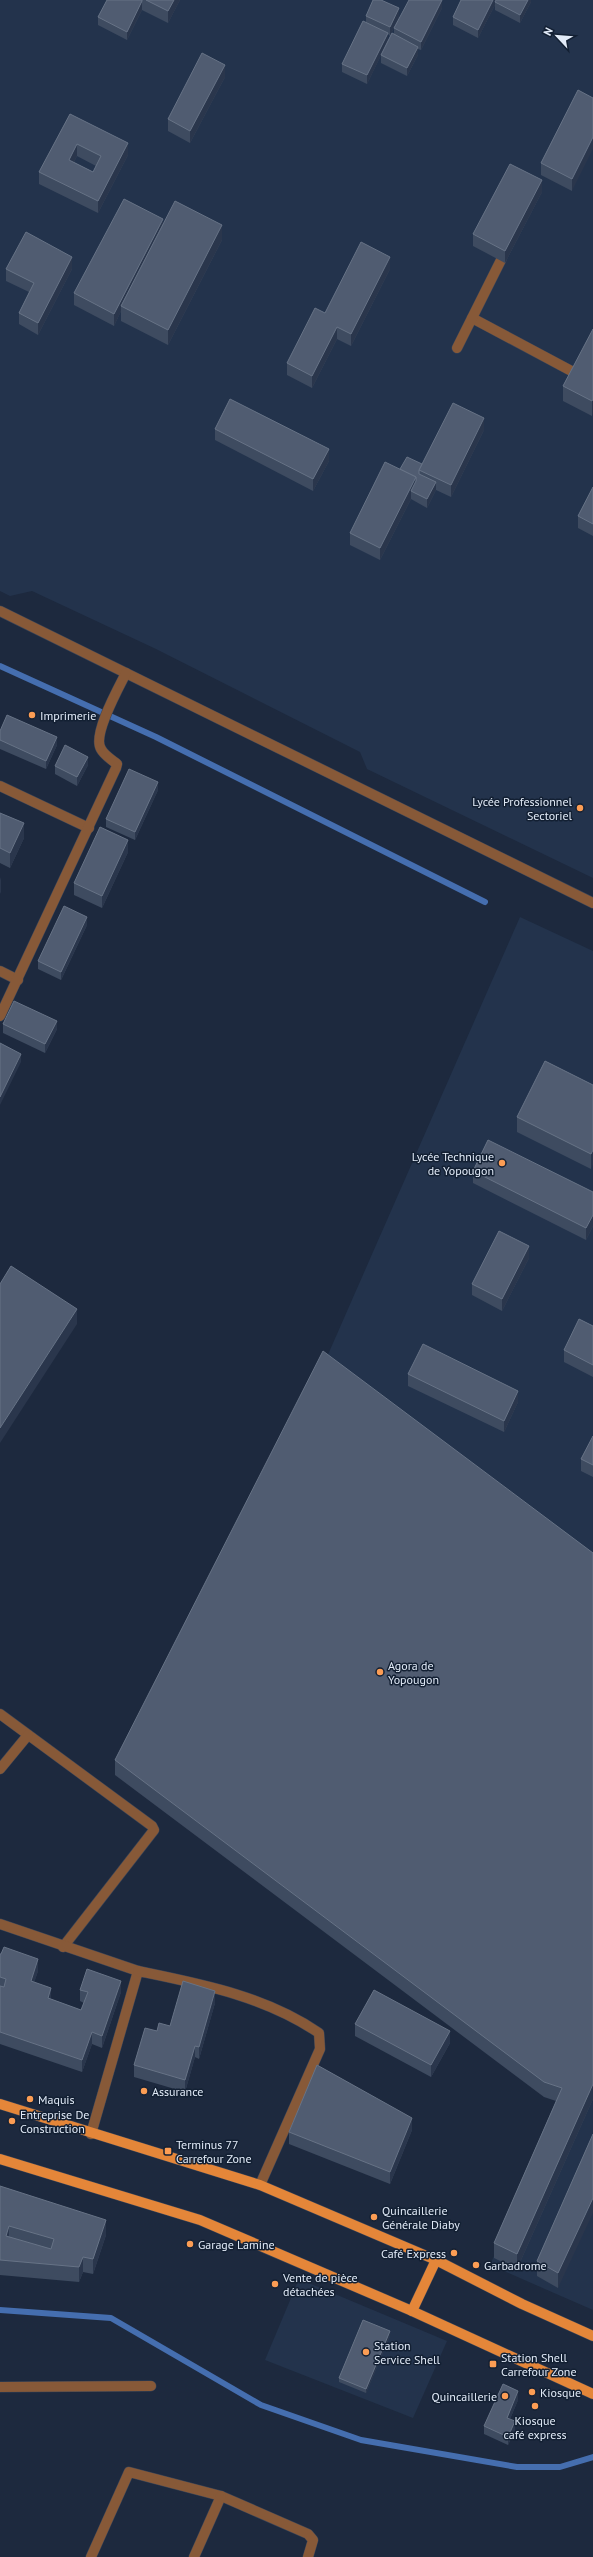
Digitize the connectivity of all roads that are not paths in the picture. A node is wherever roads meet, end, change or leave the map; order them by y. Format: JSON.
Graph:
{"nodes":[{"id":1,"x":501,"y":260,"type":"edge"},
{"id":2,"x":472,"y":318,"type":"junction"},
{"id":3,"x":458,"y":348,"type":"dead end"},
{"id":4,"x":577,"y":374,"type":"edge"},
{"id":5,"x":0,"y":611,"type":"edge"},
{"id":6,"x":126,"y":673,"type":"junction"},
{"id":7,"x":0,"y":786,"type":"edge"},
{"id":8,"x":89,"y":828,"type":"junction"},
{"id":9,"x":593,"y":903,"type":"edge"},
{"id":10,"x":0,"y":971,"type":"edge"},
{"id":11,"x":18,"y":980,"type":"junction"},
{"id":12,"x":0,"y":1016,"type":"edge"},
{"id":13,"x":0,"y":1714,"type":"edge"},
{"id":14,"x":28,"y":1735,"type":"junction"},
{"id":15,"x":0,"y":1769,"type":"edge"},
{"id":16,"x":0,"y":1924,"type":"edge"},
{"id":17,"x":63,"y":1947,"type":"junction"},
{"id":18,"x":138,"y":1971,"type":"junction"},
{"id":19,"x":0,"y":2104,"type":"edge"},
{"id":20,"x":91,"y":2134,"type":"junction"},
{"id":21,"x":0,"y":2160,"type":"edge"},
{"id":22,"x":260,"y":2185,"type":"junction"},
{"id":23,"x":436,"y":2260,"type":"junction"},
{"id":24,"x":412,"y":2311,"type":"junction"},
{"id":25,"x":593,"y":2336,"type":"edge"},
{"id":26,"x":150,"y":2386,"type":"dead end"},
{"id":27,"x":0,"y":2387,"type":"edge"},
{"id":28,"x":593,"y":2394,"type":"edge"},
{"id":29,"x":221,"y":2496,"type":"junction"},
{"id":30,"x":91,"y":2557,"type":"edge"},
{"id":31,"x":194,"y":2557,"type":"edge"},
{"id":32,"x":308,"y":2557,"type":"edge"}],
"edges":[{"from":1,"to":2,"type":"street"},
{"from":2,"to":3,"type":"street"},
{"from":2,"to":4,"type":"street"},
{"from":5,"to":6,"type":"street"},
{"from":6,"to":8,"type":"street"},
{"from":6,"to":9,"type":"street"},
{"from":7,"to":8,"type":"street"},
{"from":8,"to":11,"type":"street"},
{"from":10,"to":11,"type":"street"},
{"from":11,"to":12,"type":"street"},
{"from":13,"to":14,"type":"street"},
{"from":14,"to":15,"type":"street"},
{"from":14,"to":17,"type":"street"},
{"from":16,"to":17,"type":"street"},
{"from":17,"to":18,"type":"street"},
{"from":18,"to":20,"type":"street"},
{"from":18,"to":22,"type":"street"},
{"from":19,"to":20,"type":"main road"},
{"from":20,"to":22,"type":"main road"},
{"from":21,"to":24,"type":"main road"},
{"from":22,"to":23,"type":"main road"},
{"from":23,"to":24,"type":"main road"},
{"from":23,"to":25,"type":"main road"},
{"from":24,"to":28,"type":"main road"},
{"from":26,"to":27,"type":"street"},
{"from":29,"to":30,"type":"street"},
{"from":29,"to":31,"type":"street"},
{"from":29,"to":32,"type":"street"}]}
